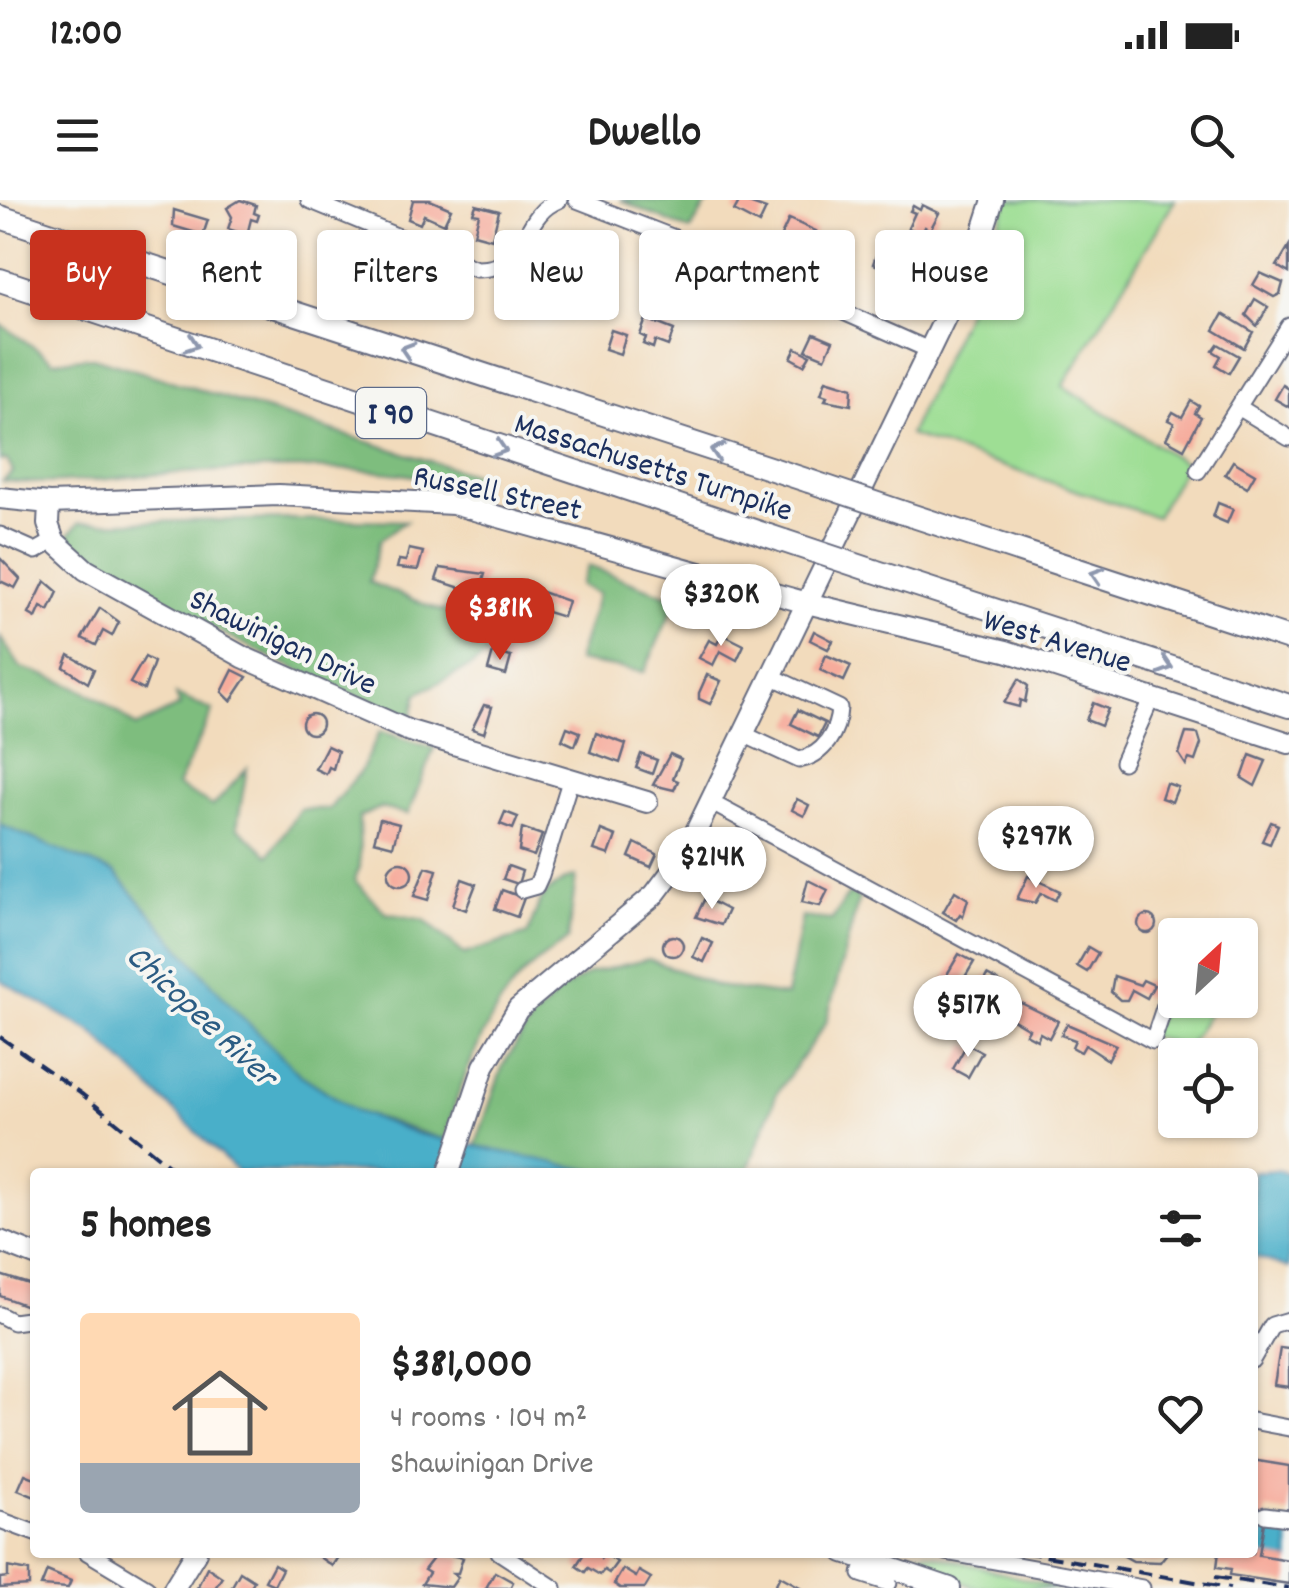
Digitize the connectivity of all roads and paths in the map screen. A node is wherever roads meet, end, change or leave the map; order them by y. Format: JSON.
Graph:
{"nodes":[{"id":1,"x":309,"y":200,"type":"edge"},
{"id":2,"x":560,"y":200,"type":"edge"},
{"id":3,"x":577,"y":200,"type":"edge"},
{"id":4,"x":993,"y":200,"type":"edge"},
{"id":5,"x":0,"y":217,"type":"edge"},
{"id":6,"x":0,"y":280,"type":"edge"},
{"id":7,"x":1289,"y":326,"type":"edge"},
{"id":8,"x":929,"y":350,"type":"junction"},
{"id":9,"x":1240,"y":408,"type":"junction"},
{"id":10,"x":1289,"y":438,"type":"edge"},
{"id":11,"x":1198,"y":471,"type":"dead end"},
{"id":12,"x":0,"y":498,"type":"edge"},
{"id":13,"x":48,"y":503,"type":"junction"},
{"id":14,"x":0,"y":536,"type":"edge"},
{"id":15,"x":54,"y":542,"type":"junction"},
{"id":16,"x":807,"y":604,"type":"junction"},
{"id":17,"x":1289,"y":639,"type":"edge"},
{"id":18,"x":772,"y":676,"type":"junction"},
{"id":19,"x":1151,"y":699,"type":"junction"},
{"id":20,"x":1289,"y":706,"type":"edge"},
{"id":21,"x":743,"y":734,"type":"junction"},
{"id":22,"x":1289,"y":742,"type":"edge"},
{"id":23,"x":1124,"y":762,"type":"dead end"},
{"id":24,"x":572,"y":778,"type":"junction"},
{"id":25,"x":648,"y":802,"type":"dead end"},
{"id":26,"x":710,"y":802,"type":"junction"},
{"id":27,"x":522,"y":890,"type":"dead end"},
{"id":28,"x":1161,"y":1018,"type":"edge"},
{"id":29,"x":450,"y":1168,"type":"edge"},
{"id":30,"x":0,"y":1241,"type":"edge"},
{"id":31,"x":30,"y":1253,"type":"edge"},
{"id":32,"x":0,"y":1315,"type":"edge"},
{"id":33,"x":30,"y":1320,"type":"edge"},
{"id":34,"x":1289,"y":1320,"type":"edge"},
{"id":35,"x":1258,"y":1349,"type":"edge"},
{"id":36,"x":1258,"y":1422,"type":"edge"},
{"id":37,"x":1289,"y":1428,"type":"edge"},
{"id":38,"x":1258,"y":1514,"type":"edge"},
{"id":39,"x":1289,"y":1518,"type":"edge"},
{"id":40,"x":0,"y":1520,"type":"edge"},
{"id":41,"x":30,"y":1531,"type":"edge"},
{"id":42,"x":97,"y":1558,"type":"edge"},
{"id":43,"x":192,"y":1558,"type":"edge"},
{"id":44,"x":509,"y":1558,"type":"edge"},
{"id":45,"x":863,"y":1558,"type":"edge"},
{"id":46,"x":977,"y":1558,"type":"edge"},
{"id":47,"x":890,"y":1580,"type":"edge"},
{"id":48,"x":1081,"y":1583,"type":"edge"},
{"id":49,"x":945,"y":1587,"type":"edge"},
{"id":50,"x":147,"y":1588,"type":"edge"},
{"id":51,"x":174,"y":1588,"type":"edge"},
{"id":52,"x":554,"y":1588,"type":"edge"},
{"id":53,"x":1142,"y":1588,"type":"edge"}],
"edges":[{"from":1,"to":2,"type":"street"},
{"from":3,"to":8,"type":"street"},
{"from":4,"to":8,"type":"main road"},
{"from":17,"to":5,"type":"highway","name":"Massachusetts Turnpike","number":"I 90","one_way":true,"bridge":true},
{"from":6,"to":20,"type":"highway","name":"Massachusetts Turnpike","number":"I 90","one_way":true,"bridge":true},
{"from":7,"to":9,"type":"street"},
{"from":8,"to":16,"type":"main road"},
{"from":9,"to":10,"type":"street"},
{"from":9,"to":11,"type":"street"},
{"from":12,"to":13,"type":"main road"},
{"from":13,"to":15,"type":"main road"},
{"from":13,"to":16,"type":"main road","name":"Russell Street"},
{"from":14,"to":15,"type":"street"},
{"from":15,"to":24,"type":"main road","name":"Shawinigan Drive"},
{"from":16,"to":18,"type":"main road"},
{"from":16,"to":19,"type":"main road","name":"West Avenue"},
{"from":18,"to":21,"type":"main road"},
{"from":18,"to":21,"type":"street"},
{"from":19,"to":22,"type":"main road","name":"West Avenue"},
{"from":19,"to":23,"type":"street"},
{"from":21,"to":26,"type":"main road"},
{"from":24,"to":25,"type":"main road","name":"Shawinigan Drive"},
{"from":24,"to":27,"type":"street"},
{"from":26,"to":28,"type":"street"},
{"from":26,"to":29,"type":"main road"},
{"from":30,"to":31,"type":"main road"},
{"from":32,"to":33,"type":"street"},
{"from":34,"to":35,"type":"street"},
{"from":36,"to":37,"type":"street"},
{"from":38,"to":39,"type":"street"},
{"from":40,"to":41,"type":"street"},
{"from":42,"to":50,"type":"street"},
{"from":43,"to":51,"type":"main road"},
{"from":44,"to":52,"type":"street"},
{"from":45,"to":47,"type":"main road"},
{"from":46,"to":48,"type":"street"},
{"from":47,"to":49,"type":"main road"},
{"from":48,"to":53,"type":"street"}]}
